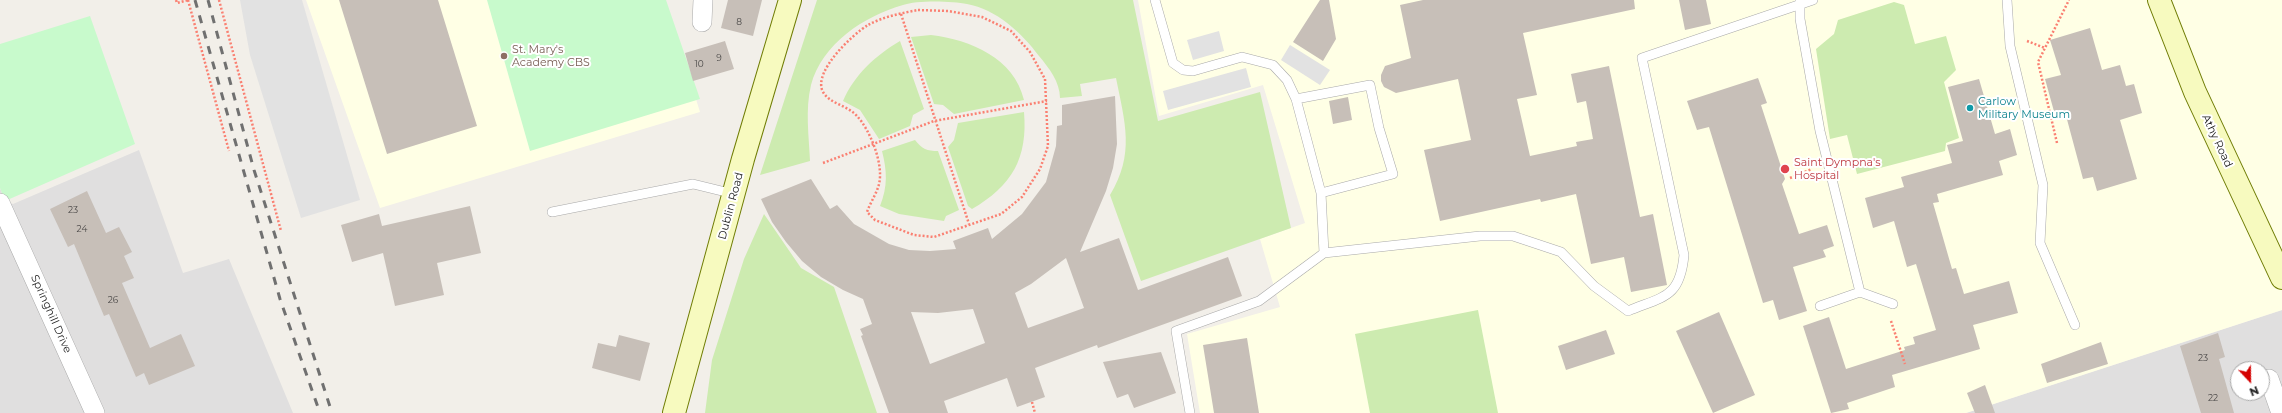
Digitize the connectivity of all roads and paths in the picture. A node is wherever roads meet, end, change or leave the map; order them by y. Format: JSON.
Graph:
{"nodes":[{"id":1,"x":176,"y":0,"type":"edge"},
{"id":2,"x":188,"y":0,"type":"edge"},
{"id":3,"x":219,"y":0,"type":"edge"},
{"id":4,"x":703,"y":0,"type":"edge"},
{"id":5,"x":790,"y":0,"type":"edge"},
{"id":6,"x":1155,"y":0,"type":"edge"},
{"id":7,"x":1813,"y":0,"type":"edge"},
{"id":8,"x":2007,"y":0,"type":"edge"},
{"id":9,"x":2069,"y":0,"type":"edge"},
{"id":10,"x":2159,"y":0,"type":"edge"},
{"id":11,"x":1800,"y":3,"type":"edge"},
{"id":12,"x":901,"y":14,"type":"junction"},
{"id":13,"x":702,"y":22,"type":"dead end"},
{"id":14,"x":1296,"y":99,"type":"junction"},
{"id":15,"x":1047,"y":101,"type":"junction"},
{"id":16,"x":934,"y":121,"type":"junction"},
{"id":17,"x":873,"y":143,"type":"junction"},
{"id":18,"x":2057,"y":143,"type":"dead end"},
{"id":19,"x":229,"y":152,"type":"dead end"},
{"id":20,"x":823,"y":163,"type":"dead end"},
{"id":21,"x":1827,"y":163,"type":"junction"},
{"id":22,"x":1790,"y":178,"type":"dead end"},
{"id":23,"x":1320,"y":193,"type":"junction"},
{"id":24,"x":734,"y":194,"type":"junction"},
{"id":25,"x":2,"y":212,"type":"edge"},
{"id":26,"x":552,"y":212,"type":"dead end"},
{"id":27,"x":970,"y":224,"type":"junction"},
{"id":28,"x":281,"y":232,"type":"dead end"},
{"id":29,"x":1324,"y":253,"type":"junction"},
{"id":30,"x":2282,"y":278,"type":"edge"},
{"id":31,"x":1860,"y":292,"type":"junction"},
{"id":32,"x":1889,"y":303,"type":"joint"},
{"id":33,"x":1820,"y":306,"type":"dead end"},
{"id":34,"x":2075,"y":325,"type":"dead end"},
{"id":35,"x":1905,"y":364,"type":"dead end"},
{"id":36,"x":2270,"y":382,"type":"edge"},
{"id":37,"x":1032,"y":402,"type":"dead end"},
{"id":38,"x":95,"y":413,"type":"edge"},
{"id":39,"x":674,"y":413,"type":"edge"},
{"id":40,"x":1035,"y":413,"type":"edge"},
{"id":41,"x":1190,"y":413,"type":"edge"},
{"id":42,"x":2282,"y":413,"type":"edge"}],
"edges":[{"from":1,"to":2,"type":"path"},
{"from":2,"to":19,"type":"path"},
{"from":3,"to":28,"type":"path"},
{"from":4,"to":13,"type":"street"},
{"from":5,"to":24,"type":"main road","name":"Dublin Road"},
{"from":6,"to":14,"type":"lane"},
{"from":7,"to":11,"type":"lane"},
{"from":8,"to":34,"type":"lane"},
{"from":9,"to":18,"type":"path"},
{"from":10,"to":30,"type":"main road","name":"Athy Road"},
{"from":11,"to":21,"type":"lane"},
{"from":11,"to":29,"type":"lane"},
{"from":12,"to":15,"type":"path"},
{"from":12,"to":16,"type":"path"},
{"from":12,"to":17,"type":"path"},
{"from":14,"to":23,"type":"lane"},
{"from":14,"to":23,"type":"lane"},
{"from":15,"to":16,"type":"path"},
{"from":15,"to":27,"type":"path"},
{"from":16,"to":17,"type":"path"},
{"from":16,"to":27,"type":"path"},
{"from":17,"to":20,"type":"path"},
{"from":17,"to":27,"type":"path"},
{"from":21,"to":22,"type":"path"},
{"from":21,"to":31,"type":"lane"},
{"from":23,"to":29,"type":"lane"},
{"from":24,"to":26,"type":"lane"},
{"from":24,"to":39,"type":"main road","name":"Dublin Road"},
{"from":25,"to":38,"type":"street","name":"Springhill Drive"},
{"from":29,"to":41,"type":"lane"},
{"from":31,"to":32,"type":"lane"},
{"from":31,"to":33,"type":"lane"},
{"from":32,"to":35,"type":"path"},
{"from":36,"to":42,"type":"street"},
{"from":37,"to":40,"type":"path"}]}
